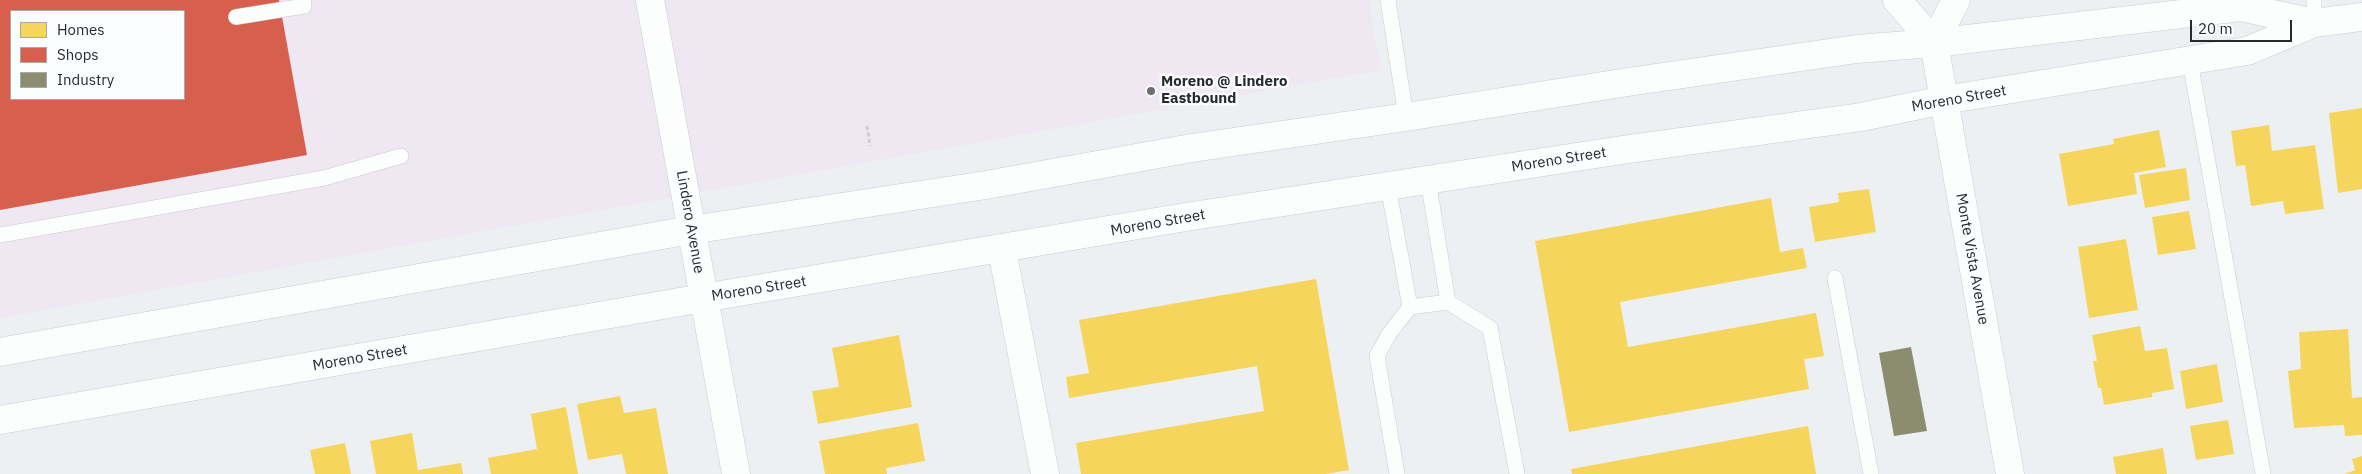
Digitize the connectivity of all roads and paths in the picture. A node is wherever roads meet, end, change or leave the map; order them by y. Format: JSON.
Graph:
{"nodes":[{"id":1,"x":303,"y":0,"type":"edge"},
{"id":2,"x":650,"y":0,"type":"edge"},
{"id":3,"x":1388,"y":0,"type":"edge"},
{"id":4,"x":1897,"y":0,"type":"edge"},
{"id":5,"x":1956,"y":0,"type":"edge"},
{"id":6,"x":2314,"y":11,"type":"edge"},
{"id":7,"x":236,"y":17,"type":"dead end"},
{"id":8,"x":2362,"y":17,"type":"edge"},
{"id":9,"x":1934,"y":43,"type":"junction"},
{"id":10,"x":2190,"y":61,"type":"junction"},
{"id":11,"x":1944,"y":100,"type":"junction"},
{"id":12,"x":1406,"y":117,"type":"junction"},
{"id":13,"x":867,"y":126,"type":"dead end"},
{"id":14,"x":870,"y":146,"type":"dead end"},
{"id":15,"x":401,"y":156,"type":"dead end"},
{"id":16,"x":1428,"y":180,"type":"junction"},
{"id":17,"x":1388,"y":186,"type":"junction"},
{"id":18,"x":691,"y":230,"type":"junction"},
{"id":19,"x":0,"y":235,"type":"edge"},
{"id":20,"x":1002,"y":250,"type":"junction"},
{"id":21,"x":1835,"y":278,"type":"dead end"},
{"id":22,"x":703,"y":298,"type":"junction"},
{"id":23,"x":1448,"y":302,"type":"junction"},
{"id":24,"x":1410,"y":307,"type":"junction"},
{"id":25,"x":0,"y":352,"type":"edge"},
{"id":26,"x":0,"y":420,"type":"edge"},
{"id":27,"x":736,"y":474,"type":"edge"},
{"id":28,"x":1045,"y":474,"type":"edge"},
{"id":29,"x":1397,"y":474,"type":"edge"},
{"id":30,"x":1517,"y":474,"type":"edge"},
{"id":31,"x":1871,"y":474,"type":"edge"},
{"id":32,"x":2010,"y":474,"type":"edge"},
{"id":33,"x":2263,"y":474,"type":"edge"}],
"edges":[{"from":1,"to":7,"type":"lane"},
{"from":2,"to":18,"type":"street","name":"Lindero Avenue"},
{"from":3,"to":12,"type":"lane"},
{"from":4,"to":9,"type":"street"},
{"from":5,"to":9,"type":"street"},
{"from":6,"to":8,"type":"street","name":"Moreno Street"},
{"from":6,"to":9,"type":"street","name":"Moreno Street"},
{"from":6,"to":10,"type":"street","name":"Moreno Street"},
{"from":9,"to":11,"type":"street","name":"Monte Vista Avenue"},
{"from":9,"to":12,"type":"street","name":"Moreno Street"},
{"from":10,"to":11,"type":"street","name":"Moreno Street"},
{"from":10,"to":33,"type":"lane"},
{"from":11,"to":16,"type":"street","name":"Moreno Street"},
{"from":11,"to":32,"type":"street","name":"Monte Vista Avenue"},
{"from":12,"to":18,"type":"street","name":"Moreno Street"},
{"from":13,"to":14,"type":"path"},
{"from":15,"to":19,"type":"lane"},
{"from":16,"to":17,"type":"street","name":"Moreno Street"},
{"from":16,"to":23,"type":"lane"},
{"from":17,"to":20,"type":"street","name":"Moreno Street"},
{"from":17,"to":24,"type":"lane"},
{"from":18,"to":22,"type":"street","name":"Lindero Avenue"},
{"from":18,"to":25,"type":"street","name":"Moreno Street"},
{"from":20,"to":22,"type":"street","name":"Moreno Street"},
{"from":20,"to":28,"type":"street"},
{"from":21,"to":31,"type":"lane"},
{"from":22,"to":26,"type":"street","name":"Moreno Street"},
{"from":22,"to":27,"type":"street","name":"Lindero Avenue"},
{"from":23,"to":24,"type":"lane"},
{"from":23,"to":30,"type":"lane"},
{"from":24,"to":29,"type":"lane"}]}
